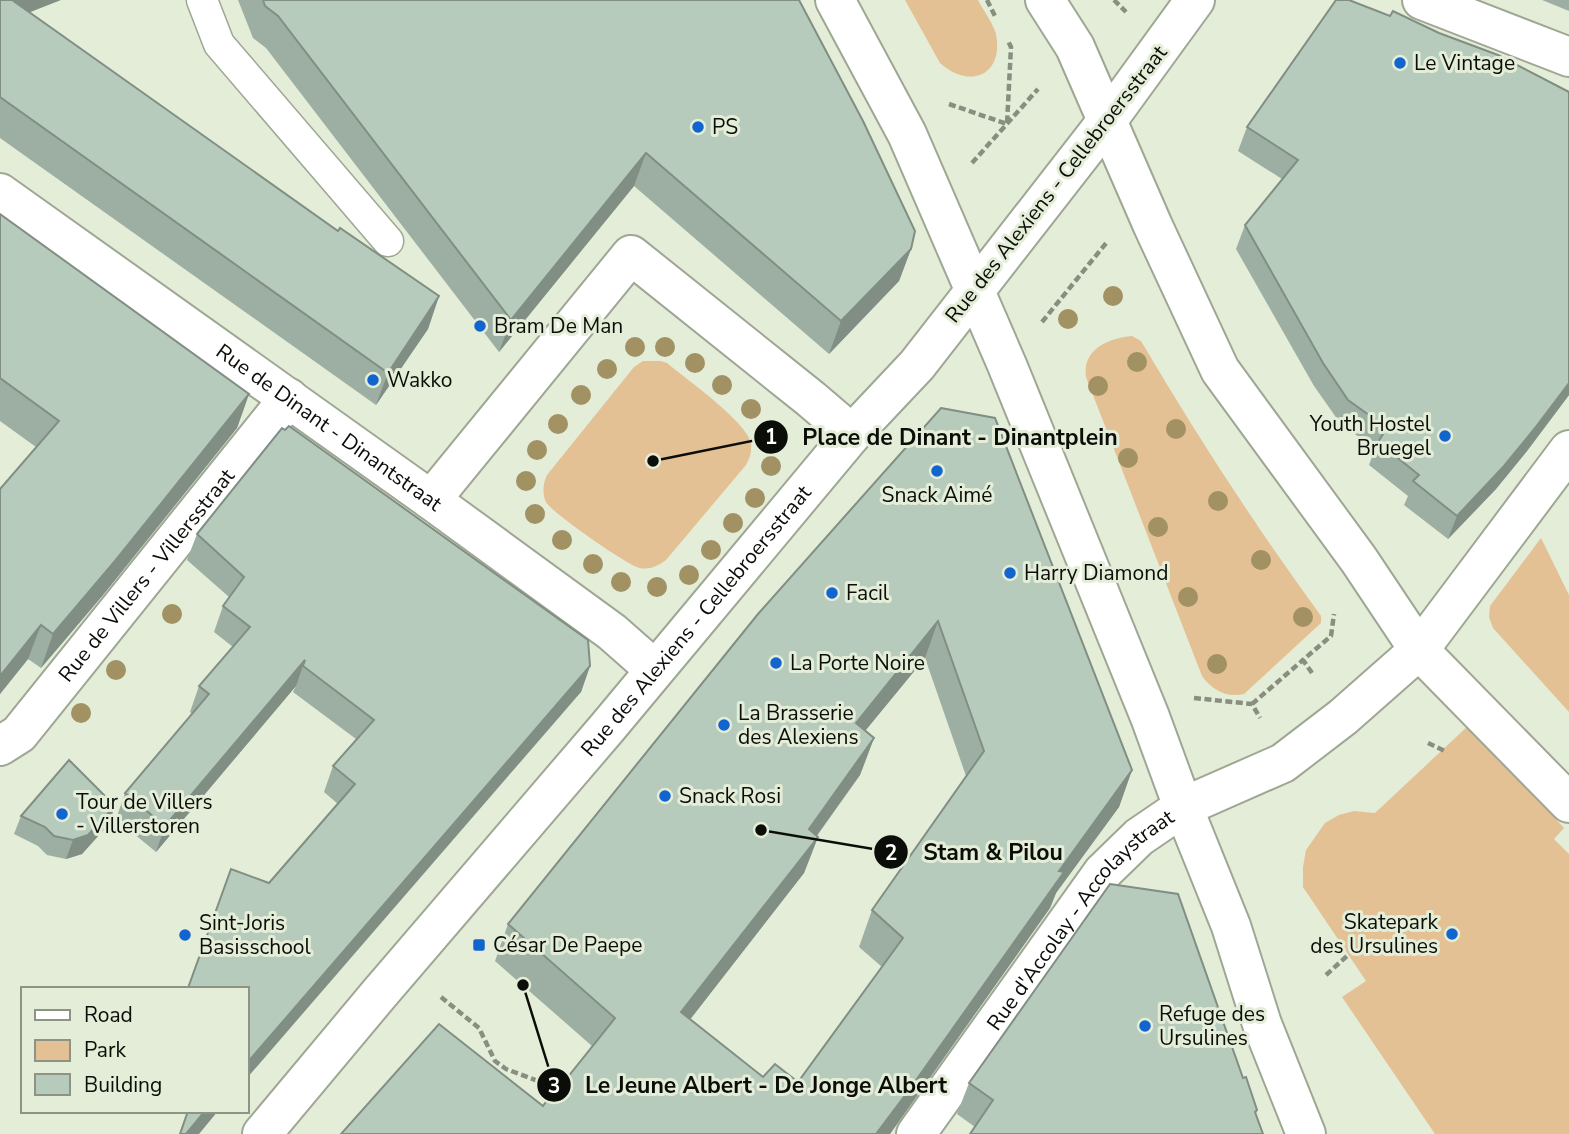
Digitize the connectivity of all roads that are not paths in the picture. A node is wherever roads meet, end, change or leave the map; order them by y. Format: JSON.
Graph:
{"nodes":[{"id":1,"x":202,"y":0,"type":"edge"},
{"id":2,"x":835,"y":0,"type":"edge"},
{"id":3,"x":1045,"y":0,"type":"edge"},
{"id":4,"x":1195,"y":0,"type":"edge"},
{"id":5,"x":1422,"y":0,"type":"edge"},
{"id":6,"x":1569,"y":57,"type":"edge"},
{"id":7,"x":1107,"y":121,"type":"junction"},
{"id":8,"x":0,"y":193,"type":"edge"},
{"id":9,"x":388,"y":242,"type":"dead end"},
{"id":10,"x":974,"y":291,"type":"junction"},
{"id":11,"x":289,"y":398,"type":"junction"},
{"id":12,"x":852,"y":435,"type":"junction"},
{"id":13,"x":1569,"y":450,"type":"edge"},
{"id":14,"x":431,"y":500,"type":"junction"},
{"id":15,"x":1419,"y":650,"type":"junction"},
{"id":16,"x":654,"y":669,"type":"junction"},
{"id":17,"x":0,"y":746,"type":"edge"},
{"id":18,"x":1569,"y":803,"type":"edge"},
{"id":19,"x":1183,"y":807,"type":"junction"},
{"id":20,"x":262,"y":1134,"type":"edge"},
{"id":21,"x":916,"y":1134,"type":"edge"},
{"id":22,"x":1306,"y":1134,"type":"edge"}],
"edges":[{"from":1,"to":9,"type":"lane"},
{"from":2,"to":10,"type":"street"},
{"from":3,"to":7,"type":"street"},
{"from":4,"to":7,"type":"street","name":"Rue des Alexiens - Cellebroersstraat"},
{"from":5,"to":6,"type":"street"},
{"from":7,"to":10,"type":"street","name":"Rue des Alexiens - Cellebroersstraat"},
{"from":7,"to":15,"type":"street"},
{"from":8,"to":11,"type":"street","name":"Rue de Dinant - Dinantstraat"},
{"from":10,"to":12,"type":"street","name":"Rue des Alexiens - Cellebroersstraat"},
{"from":10,"to":19,"type":"street"},
{"from":11,"to":14,"type":"street","name":"Rue de Dinant - Dinantstraat"},
{"from":11,"to":17,"type":"street","name":"Rue de Villers - Villersstraat"},
{"from":12,"to":14,"type":"street"},
{"from":12,"to":16,"type":"street","name":"Rue des Alexiens - Cellebroersstraat"},
{"from":13,"to":15,"type":"street","name":"Rue d'Accolay - Accolaystraat"},
{"from":14,"to":16,"type":"street","name":"Rue de Dinant - Dinantstraat"},
{"from":15,"to":18,"type":"street"},
{"from":15,"to":19,"type":"street","name":"Rue d'Accolay - Accolaystraat"},
{"from":16,"to":20,"type":"street","name":"Rue des Alexiens - Cellebroersstraat"},
{"from":19,"to":21,"type":"street","name":"Rue d'Accolay - Accolaystraat"},
{"from":19,"to":22,"type":"street"}]}
